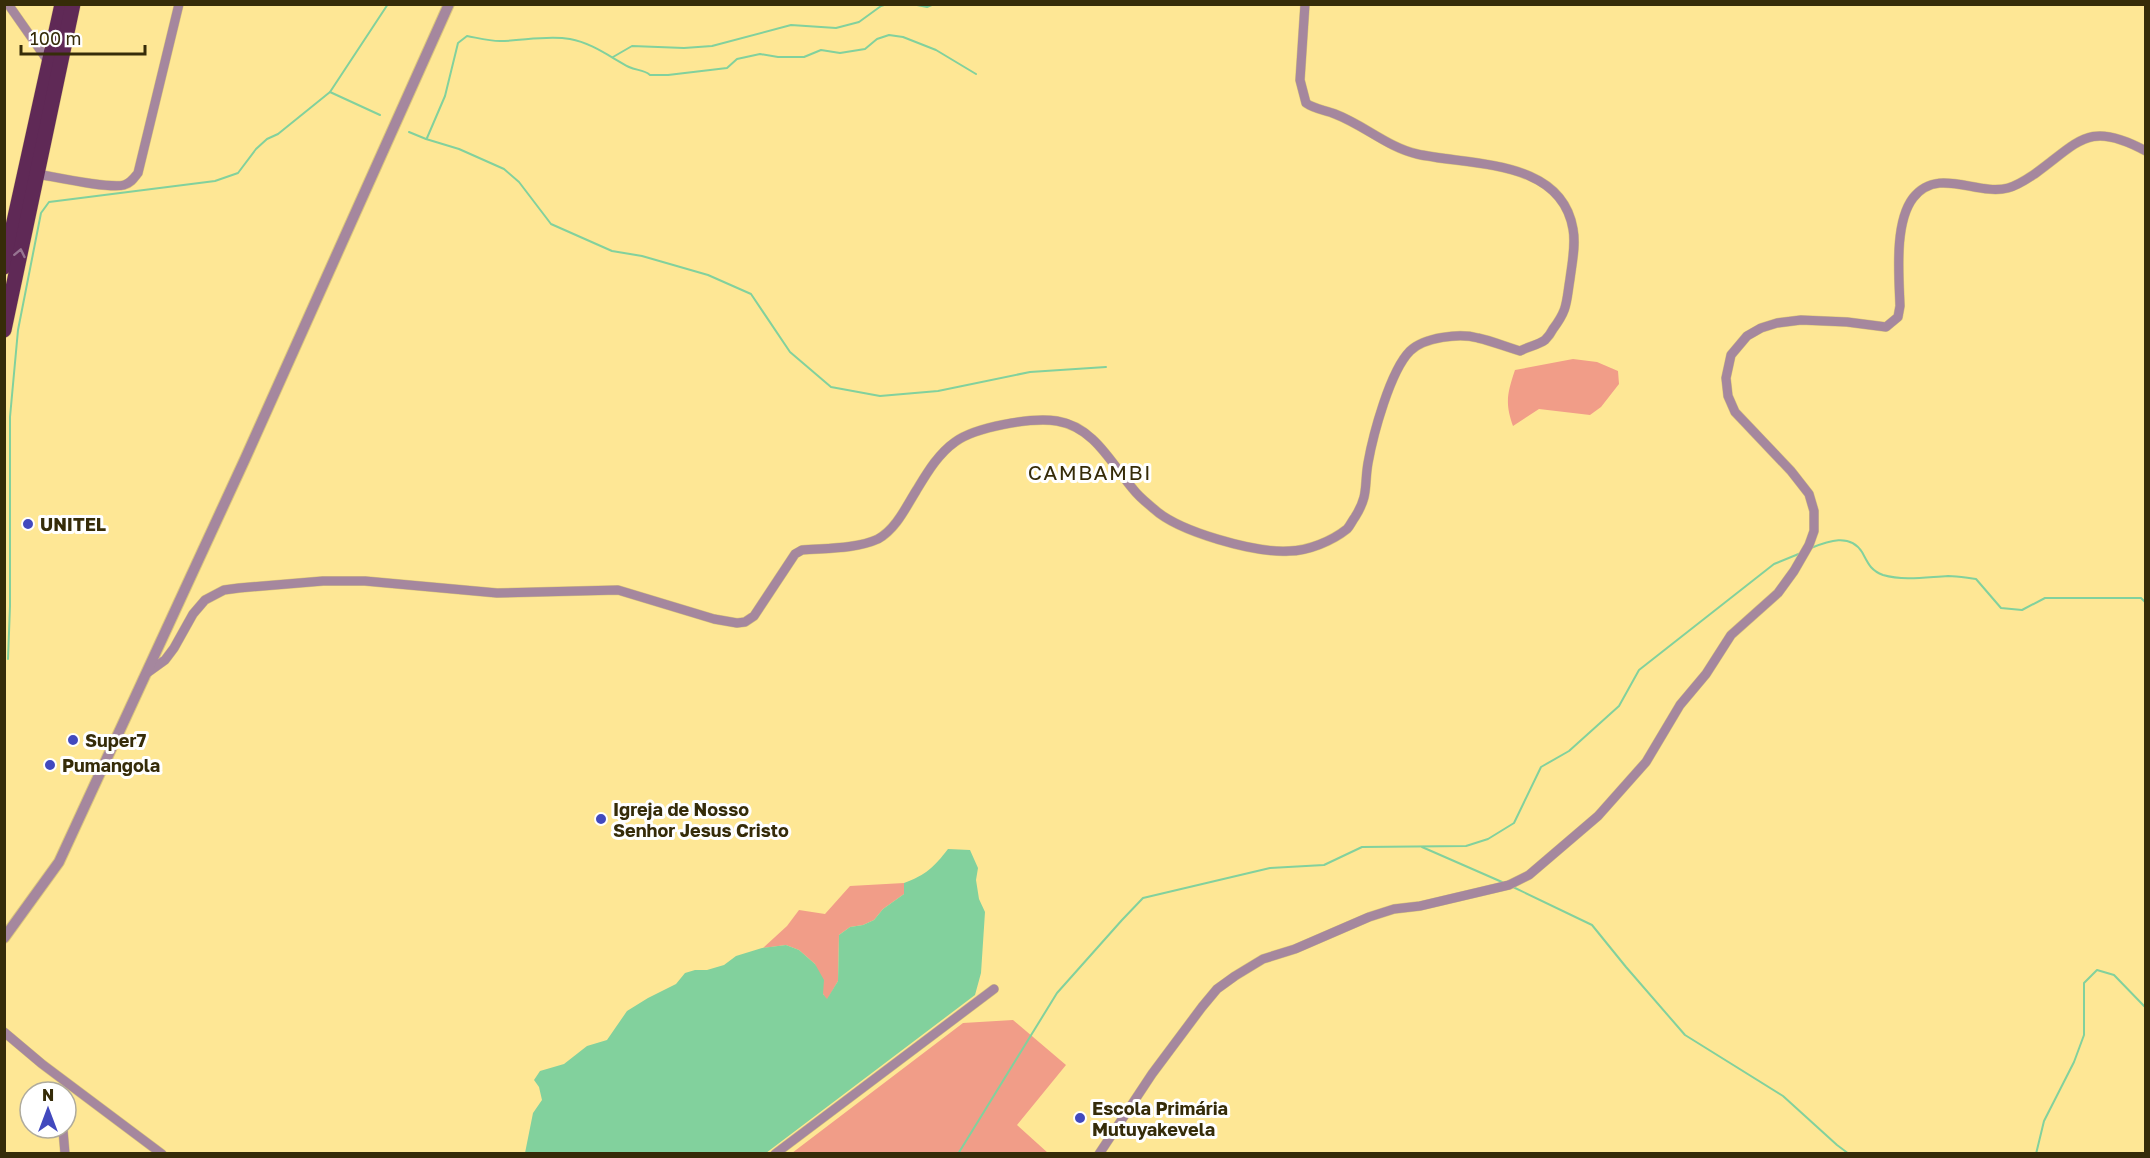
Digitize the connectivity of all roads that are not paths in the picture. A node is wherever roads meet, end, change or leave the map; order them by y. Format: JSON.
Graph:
{"nodes":[{"id":1,"x":8,"y":4,"type":"edge"},
{"id":2,"x":62,"y":4,"type":"edge"},
{"id":3,"x":73,"y":4,"type":"edge"},
{"id":4,"x":179,"y":4,"type":"edge"},
{"id":5,"x":449,"y":4,"type":"edge"},
{"id":6,"x":1305,"y":4,"type":"edge"},
{"id":7,"x":50,"y":64,"type":"junction"},
{"id":8,"x":2145,"y":151,"type":"edge"},
{"id":9,"x":37,"y":174,"type":"junction"},
{"id":10,"x":4,"y":267,"type":"edge"},
{"id":11,"x":4,"y":330,"type":"edge"},
{"id":12,"x":147,"y":674,"type":"junction"},
{"id":13,"x":4,"y":938,"type":"edge"},
{"id":14,"x":994,"y":989,"type":"dead end"},
{"id":15,"x":4,"y":1032,"type":"edge"},
{"id":16,"x":162,"y":1154,"type":"edge"},
{"id":17,"x":775,"y":1154,"type":"edge"},
{"id":18,"x":1099,"y":1154,"type":"edge"}],
"edges":[{"from":1,"to":7,"type":"street"},
{"from":2,"to":7,"type":"highway"},
{"from":3,"to":9,"type":"highway"},
{"from":4,"to":9,"type":"street"},
{"from":5,"to":12,"type":"street"},
{"from":6,"to":12,"type":"street"},
{"from":7,"to":10,"type":"highway"},
{"from":8,"to":18,"type":"street"},
{"from":11,"to":9,"type":"highway","one_way":true},
{"from":12,"to":13,"type":"street"},
{"from":14,"to":17,"type":"street"},
{"from":15,"to":16,"type":"street"}]}
